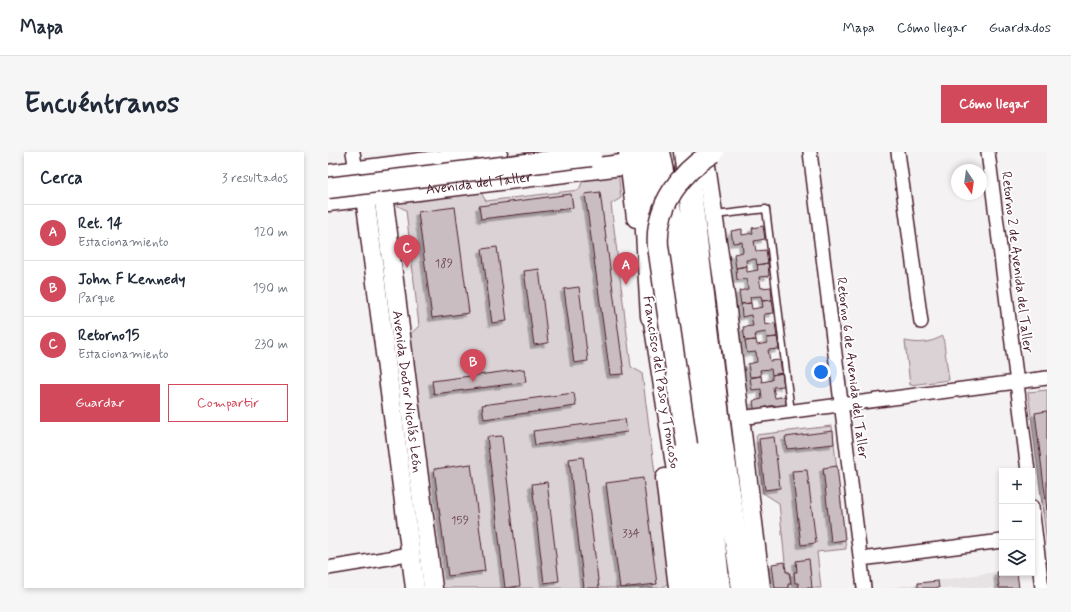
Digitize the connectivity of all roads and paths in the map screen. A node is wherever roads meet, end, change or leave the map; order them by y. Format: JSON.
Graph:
{"nodes":[{"id":1,"x":353,"y":152,"type":"edge"},
{"id":2,"x":498,"y":152,"type":"edge"},
{"id":3,"x":589,"y":152,"type":"edge"},
{"id":4,"x":658,"y":152,"type":"edge"},
{"id":5,"x":685,"y":152,"type":"edge"},
{"id":6,"x":704,"y":152,"type":"edge"},
{"id":7,"x":714,"y":152,"type":"edge"},
{"id":8,"x":810,"y":152,"type":"edge"},
{"id":9,"x":898,"y":152,"type":"edge"},
{"id":10,"x":988,"y":152,"type":"edge"},
{"id":11,"x":629,"y":155,"type":"edge"},
{"id":12,"x":438,"y":156,"type":"edge"},
{"id":13,"x":576,"y":170,"type":"junction"},
{"id":14,"x":356,"y":171,"type":"junction"},
{"id":15,"x":328,"y":174,"type":"edge"},
{"id":16,"x":328,"y":188,"type":"edge"},
{"id":17,"x":374,"y":195,"type":"junction"},
{"id":18,"x":328,"y":201,"type":"edge"},
{"id":19,"x":713,"y":215,"type":"junction"},
{"id":20,"x":652,"y":316,"type":"joint"},
{"id":21,"x":921,"y":322,"type":"dead end"},
{"id":22,"x":1047,"y":378,"type":"edge"},
{"id":23,"x":1016,"y":382,"type":"junction"},
{"id":24,"x":841,"y":405,"type":"junction"},
{"id":25,"x":791,"y":412,"type":"junction"},
{"id":26,"x":740,"y":418,"type":"junction"},
{"id":27,"x":1028,"y":468,"type":"edge"},
{"id":28,"x":423,"y":511,"type":"junction"},
{"id":29,"x":405,"y":514,"type":"junction"},
{"id":30,"x":1034,"y":540,"type":"edge"},
{"id":31,"x":999,"y":541,"type":"edge"},
{"id":32,"x":410,"y":553,"type":"junction"},
{"id":33,"x":861,"y":559,"type":"junction"},
{"id":34,"x":328,"y":568,"type":"edge"},
{"id":35,"x":683,"y":586,"type":"edge"},
{"id":36,"x":415,"y":588,"type":"edge"},
{"id":37,"x":433,"y":588,"type":"edge"},
{"id":38,"x":704,"y":588,"type":"edge"},
{"id":39,"x":720,"y":588,"type":"edge"},
{"id":40,"x":743,"y":588,"type":"edge"},
{"id":41,"x":761,"y":588,"type":"edge"},
{"id":42,"x":864,"y":588,"type":"edge"},
{"id":43,"x":1042,"y":588,"type":"edge"}],
"edges":[{"from":1,"to":14,"type":"street"},
{"from":2,"to":12,"type":"main road","name":"Avenida del Taller"},
{"from":3,"to":13,"type":"main road"},
{"from":4,"to":39,"type":"highway"},
{"from":5,"to":40,"type":"highway"},
{"from":6,"to":19,"type":"main road"},
{"from":7,"to":38,"type":"main road","bridge":true},
{"from":8,"to":24,"type":"street","name":"Retorno 6 de Avenida del Taller"},
{"from":9,"to":21,"type":"street"},
{"from":10,"to":23,"type":"street","name":"Retorno 2 de Avenida del Taller"},
{"from":11,"to":13,"type":"main road","name":"Avenida del Taller"},
{"from":11,"to":16,"type":"main road","name":"Avenida del Taller","bridge":true},
{"from":11,"to":20,"type":"highway"},
{"from":12,"to":14,"type":"main road","name":"Avenida del Taller"},
{"from":13,"to":17,"type":"main road","name":"Avenida del Taller"},
{"from":14,"to":15,"type":"main road","name":"Avenida del Taller"},
{"from":17,"to":18,"type":"main road","name":"Avenida del Taller"},
{"from":17,"to":28,"type":"main road","name":"Avenida Doctor Nicolás León"},
{"from":17,"to":29,"type":"main road","name":"Avenida Doctor Nicolás León"},
{"from":19,"to":25,"type":"lane"},
{"from":19,"to":26,"type":"main road"},
{"from":20,"to":35,"type":"main road","name":"Francisco del Paso y Troncoso"},
{"from":22,"to":23,"type":"street"},
{"from":23,"to":24,"type":"street"},
{"from":23,"to":27,"type":"street","name":"Retorno 2 de Avenida del Taller"},
{"from":24,"to":25,"type":"street"},
{"from":24,"to":33,"type":"street","name":"Retorno 6 de Avenida del Taller"},
{"from":25,"to":26,"type":"street"},
{"from":26,"to":41,"type":"main road"},
{"from":28,"to":29,"type":"main road"},
{"from":28,"to":37,"type":"main road","name":"Avenida Doctor Nicolás León"},
{"from":29,"to":32,"type":"main road","name":"Avenida Doctor Nicolás León"},
{"from":30,"to":43,"type":"street"},
{"from":31,"to":33,"type":"street"},
{"from":32,"to":34,"type":"street"},
{"from":32,"to":36,"type":"main road","name":"Avenida Doctor Nicolás León"},
{"from":33,"to":42,"type":"street","name":"Retorno 6 de Avenida del Taller"}]}
